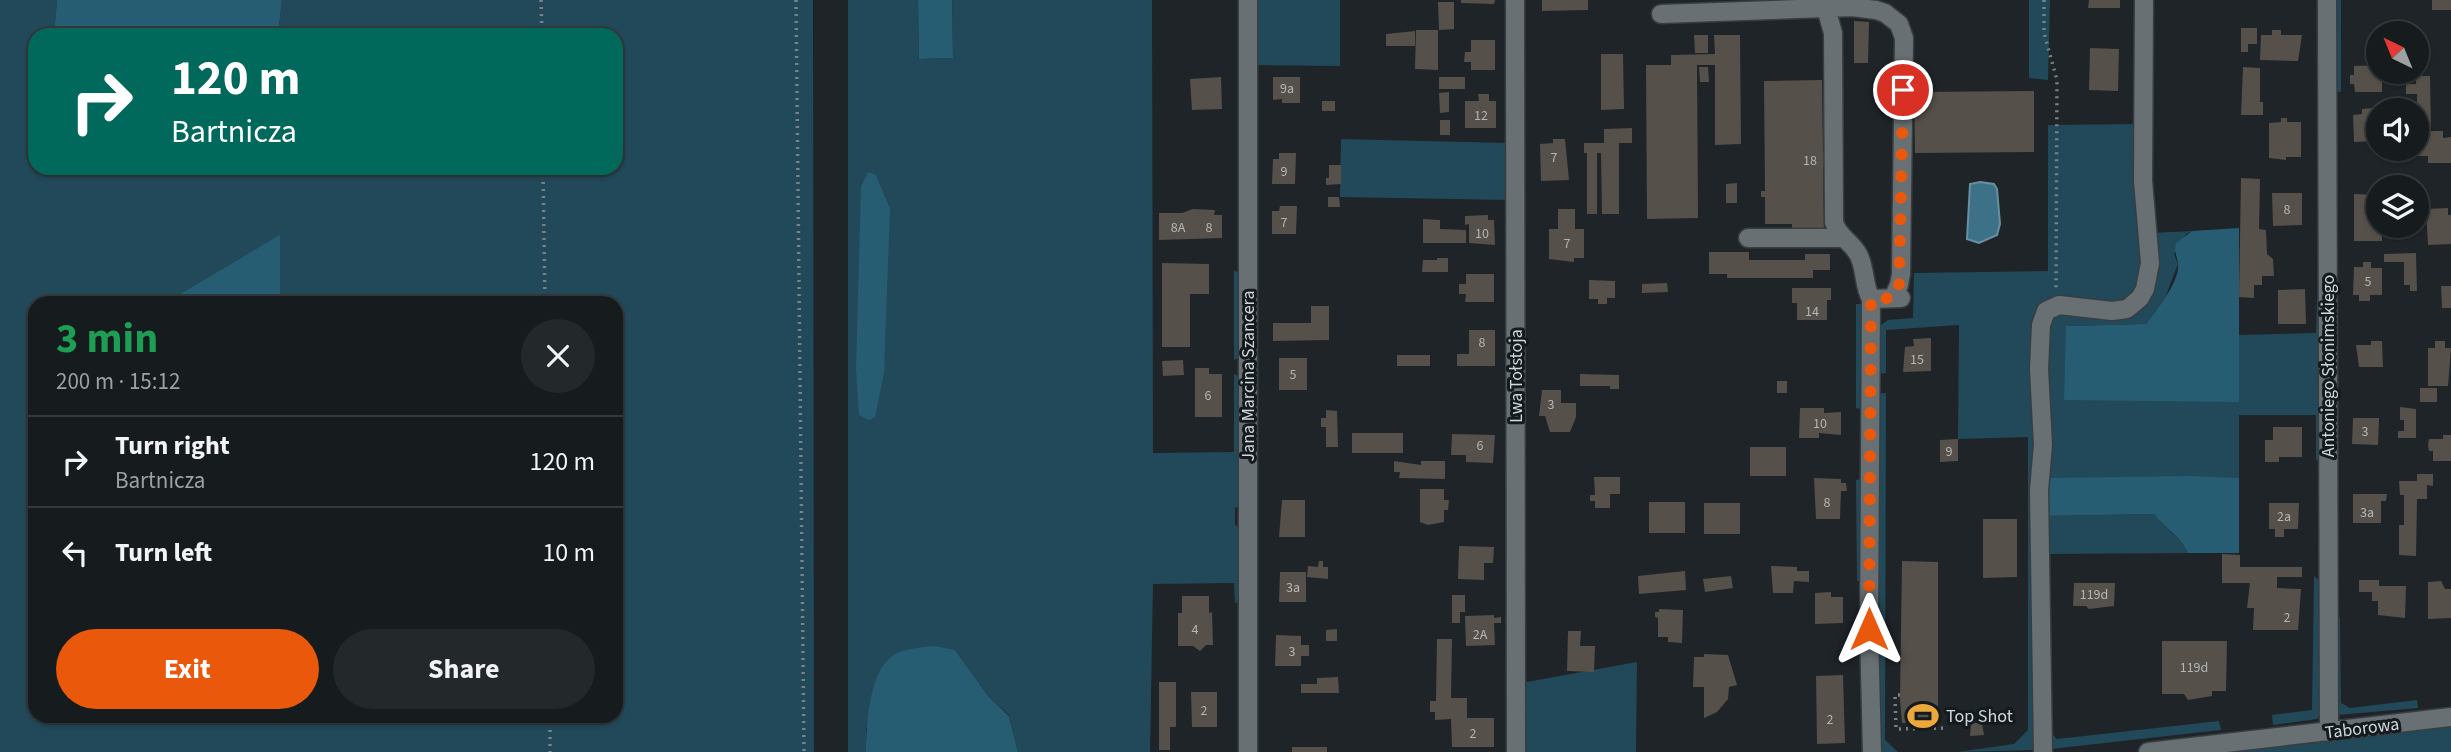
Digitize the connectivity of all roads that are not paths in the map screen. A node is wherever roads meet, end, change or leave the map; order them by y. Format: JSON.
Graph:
{"nodes":[{"id":1,"x":1248,"y":0,"type":"edge"},
{"id":2,"x":1515,"y":0,"type":"edge"},
{"id":3,"x":2144,"y":0,"type":"edge"},
{"id":4,"x":2327,"y":0,"type":"edge"},
{"id":5,"x":1826,"y":8,"type":"junction"},
{"id":6,"x":1661,"y":14,"type":"dead end"},
{"id":7,"x":1748,"y":238,"type":"dead end"},
{"id":8,"x":1843,"y":238,"type":"junction"},
{"id":9,"x":1871,"y":299,"type":"junction"},
{"id":10,"x":2451,"y":717,"type":"edge"},
{"id":11,"x":2329,"y":732,"type":"junction"},
{"id":12,"x":1248,"y":752,"type":"edge"},
{"id":13,"x":1516,"y":752,"type":"edge"},
{"id":14,"x":1872,"y":752,"type":"edge"},
{"id":15,"x":2043,"y":752,"type":"edge"},
{"id":16,"x":2148,"y":752,"type":"edge"}],
"edges":[{"from":1,"to":12,"type":"street","name":"Jana Marcina Szancera"},
{"from":2,"to":13,"type":"street","name":"Lwa Tołstoja"},
{"from":3,"to":15,"type":"street"},
{"from":4,"to":11,"type":"street","name":"Antoniego Słonimskiego"},
{"from":5,"to":6,"type":"street"},
{"from":5,"to":8,"type":"street"},
{"from":5,"to":9,"type":"street"},
{"from":7,"to":8,"type":"street"},
{"from":8,"to":9,"type":"street"},
{"from":9,"to":14,"type":"street"},
{"from":10,"to":11,"type":"street","name":"Taborowa"},
{"from":11,"to":16,"type":"street","name":"Taborowa"}]}
